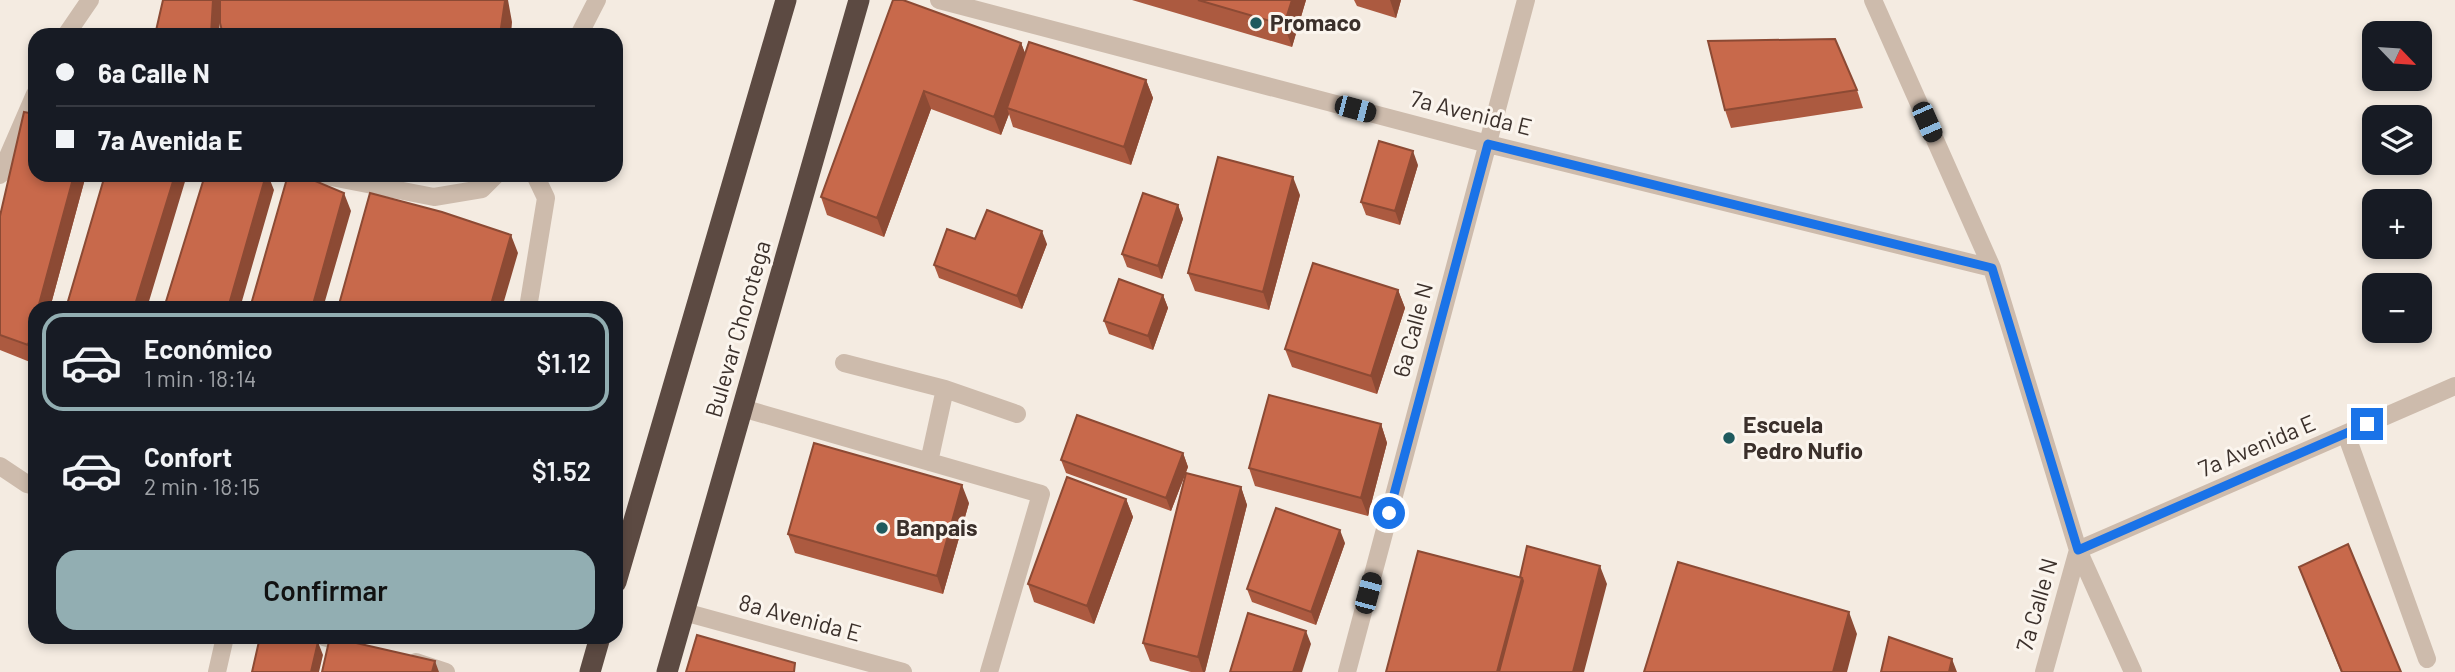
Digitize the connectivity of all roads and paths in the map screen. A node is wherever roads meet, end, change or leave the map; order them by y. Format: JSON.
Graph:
{"nodes":[{"id":1,"x":90,"y":0,"type":"edge"},
{"id":2,"x":597,"y":0,"type":"edge"},
{"id":3,"x":786,"y":0,"type":"edge"},
{"id":4,"x":859,"y":0,"type":"edge"},
{"id":5,"x":1526,"y":0,"type":"edge"},
{"id":6,"x":1873,"y":0,"type":"edge"},
{"id":7,"x":950,"y":1,"type":"edge"},
{"id":8,"x":71,"y":28,"type":"edge"},
{"id":9,"x":583,"y":28,"type":"edge"},
{"id":10,"x":28,"y":110,"type":"edge"},
{"id":11,"x":1488,"y":144,"type":"junction"},
{"id":12,"x":0,"y":175,"type":"edge"},
{"id":13,"x":357,"y":182,"type":"edge"},
{"id":14,"x":489,"y":182,"type":"edge"},
{"id":15,"x":538,"y":182,"type":"edge"},
{"id":16,"x":1992,"y":268,"type":"junction"},
{"id":17,"x":529,"y":301,"type":"edge"},
{"id":18,"x":845,"y":363,"type":"dead end"},
{"id":19,"x":2455,"y":386,"type":"edge"},
{"id":20,"x":945,"y":389,"type":"junction"},
{"id":21,"x":742,"y":408,"type":"junction"},
{"id":22,"x":1017,"y":414,"type":"dead end"},
{"id":23,"x":2346,"y":434,"type":"junction"},
{"id":24,"x":929,"y":462,"type":"junction"},
{"id":25,"x":0,"y":466,"type":"edge"},
{"id":26,"x":28,"y":484,"type":"edge"},
{"id":27,"x":2078,"y":550,"type":"junction"},
{"id":28,"x":623,"y":558,"type":"edge"},
{"id":29,"x":684,"y":612,"type":"junction"},
{"id":30,"x":223,"y":644,"type":"edge"},
{"id":31,"x":349,"y":644,"type":"edge"},
{"id":32,"x":598,"y":644,"type":"edge"},
{"id":33,"x":363,"y":648,"type":"edge"},
{"id":34,"x":402,"y":658,"type":"edge"},
{"id":35,"x":2427,"y":659,"type":"dead end"},
{"id":36,"x":892,"y":671,"type":"edge"},
{"id":37,"x":217,"y":672,"type":"edge"},
{"id":38,"x":446,"y":672,"type":"edge"},
{"id":39,"x":590,"y":672,"type":"edge"},
{"id":40,"x":667,"y":672,"type":"edge"},
{"id":41,"x":989,"y":672,"type":"edge"},
{"id":42,"x":1347,"y":672,"type":"edge"},
{"id":43,"x":2044,"y":672,"type":"edge"},
{"id":44,"x":2133,"y":672,"type":"edge"}],
"edges":[{"from":1,"to":8,"type":"street"},
{"from":2,"to":9,"type":"street"},
{"from":3,"to":28,"type":"highway","name":"Bulevar Chorotega"},
{"from":4,"to":21,"type":"highway","name":"Bulevar Chorotega"},
{"from":5,"to":11,"type":"street","name":"6a Calle N"},
{"from":6,"to":16,"type":"street"},
{"from":7,"to":11,"type":"street","name":"7a Avenida E"},
{"from":10,"to":12,"type":"street"},
{"from":11,"to":16,"type":"street","name":"7a Avenida E"},
{"from":11,"to":42,"type":"street","name":"6a Calle N"},
{"from":13,"to":14,"type":"street"},
{"from":15,"to":17,"type":"street"},
{"from":16,"to":27,"type":"street"},
{"from":18,"to":20,"type":"street"},
{"from":19,"to":23,"type":"street","name":"7a Avenida E"},
{"from":20,"to":22,"type":"street"},
{"from":20,"to":24,"type":"street"},
{"from":21,"to":24,"type":"street"},
{"from":21,"to":29,"type":"highway","name":"Bulevar Chorotega"},
{"from":23,"to":27,"type":"street","name":"7a Avenida E"},
{"from":23,"to":35,"type":"street"},
{"from":24,"to":41,"type":"street"},
{"from":25,"to":26,"type":"street"},
{"from":27,"to":43,"type":"street","name":"7a Calle N"},
{"from":27,"to":44,"type":"street"},
{"from":29,"to":36,"type":"street","name":"8a Avenida E"},
{"from":29,"to":40,"type":"highway","name":"Bulevar Chorotega"},
{"from":30,"to":37,"type":"street"},
{"from":31,"to":33,"type":"street"},
{"from":32,"to":39,"type":"highway"},
{"from":34,"to":38,"type":"street"}]}
